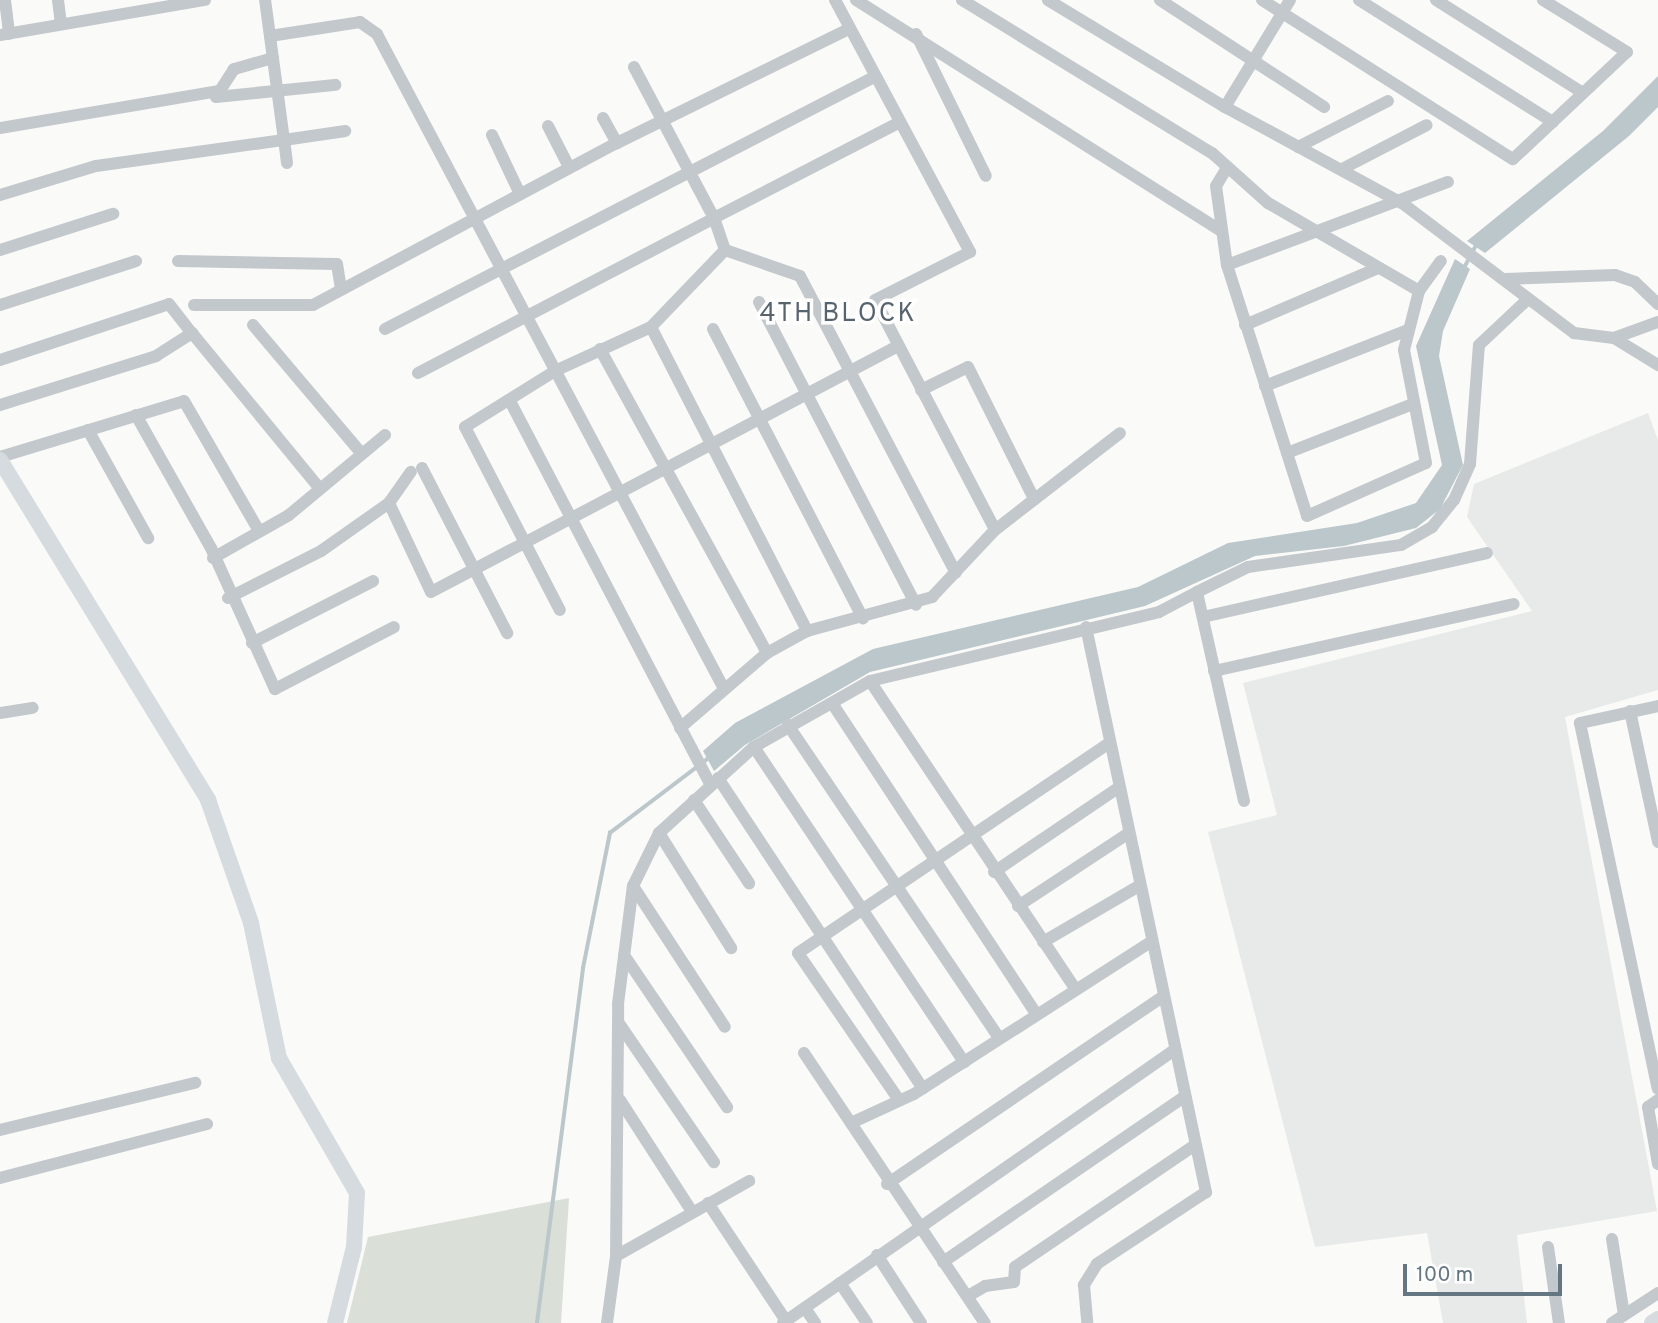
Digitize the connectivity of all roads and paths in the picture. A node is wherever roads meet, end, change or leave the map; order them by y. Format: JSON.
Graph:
{"nodes":[{"id":1,"x":5,"y":0,"type":"edge"},
{"id":2,"x":58,"y":0,"type":"edge"},
{"id":3,"x":205,"y":0,"type":"edge"},
{"id":4,"x":265,"y":0,"type":"edge"},
{"id":5,"x":835,"y":0,"type":"edge"},
{"id":6,"x":856,"y":0,"type":"edge"},
{"id":7,"x":962,"y":0,"type":"edge"},
{"id":8,"x":1048,"y":0,"type":"edge"},
{"id":9,"x":1160,"y":0,"type":"edge"},
{"id":10,"x":1262,"y":0,"type":"edge"},
{"id":11,"x":1290,"y":0,"type":"edge"},
{"id":12,"x":1359,"y":0,"type":"edge"},
{"id":13,"x":1436,"y":0,"type":"edge"},
{"id":14,"x":1544,"y":0,"type":"edge"},
{"id":15,"x":162,"y":3,"type":"edge"},
{"id":16,"x":110,"y":6,"type":"edge"},
{"id":17,"x":1282,"y":13,"type":"junction"},
{"id":18,"x":61,"y":23,"type":"junction"},
{"id":19,"x":849,"y":29,"type":"junction"},
{"id":20,"x":916,"y":34,"type":"junction"},
{"id":21,"x":5,"y":35,"type":"edge"},
{"id":22,"x":270,"y":36,"type":"junction"},
{"id":23,"x":273,"y":58,"type":"junction"},
{"id":24,"x":1254,"y":59,"type":"junction"},
{"id":25,"x":634,"y":67,"type":"dead end"},
{"id":26,"x":874,"y":77,"type":"junction"},
{"id":27,"x":335,"y":85,"type":"dead end"},
{"id":28,"x":218,"y":92,"type":"junction"},
{"id":29,"x":278,"y":93,"type":"junction"},
{"id":30,"x":1583,"y":93,"type":"junction"},
{"id":31,"x":1388,"y":101,"type":"dead end"},
{"id":32,"x":1225,"y":107,"type":"junction"},
{"id":33,"x":1324,"y":107,"type":"dead end"},
{"id":34,"x":603,"y":118,"type":"dead end"},
{"id":35,"x":663,"y":122,"type":"junction"},
{"id":36,"x":1553,"y":122,"type":"junction"},
{"id":37,"x":898,"y":123,"type":"junction"},
{"id":38,"x":1427,"y":125,"type":"dead end"},
{"id":39,"x":548,"y":126,"type":"dead end"},
{"id":40,"x":0,"y":128,"type":"edge"},
{"id":41,"x":345,"y":131,"type":"dead end"},
{"id":42,"x":492,"y":135,"type":"dead end"},
{"id":43,"x":284,"y":140,"type":"junction"},
{"id":44,"x":617,"y":143,"type":"junction"},
{"id":45,"x":1298,"y":147,"type":"junction"},
{"id":46,"x":287,"y":163,"type":"dead end"},
{"id":47,"x":569,"y":167,"type":"junction"},
{"id":48,"x":1344,"y":167,"type":"junction"},
{"id":49,"x":1225,"y":171,"type":"junction"},
{"id":50,"x":689,"y":172,"type":"junction"},
{"id":51,"x":986,"y":176,"type":"dead end"},
{"id":52,"x":1448,"y":182,"type":"dead end"},
{"id":53,"x":520,"y":194,"type":"junction"},
{"id":54,"x":0,"y":195,"type":"edge"},
{"id":55,"x":1402,"y":203,"type":"junction"},
{"id":56,"x":113,"y":214,"type":"dead end"},
{"id":57,"x":475,"y":217,"type":"junction"},
{"id":58,"x":714,"y":218,"type":"junction"},
{"id":59,"x":1221,"y":231,"type":"junction"},
{"id":60,"x":1316,"y":232,"type":"junction"},
{"id":61,"x":0,"y":250,"type":"edge"},
{"id":62,"x":725,"y":250,"type":"junction"},
{"id":63,"x":136,"y":261,"type":"dead end"},
{"id":64,"x":178,"y":261,"type":"dead end"},
{"id":65,"x":1441,"y":261,"type":"dead end"},
{"id":66,"x":1227,"y":265,"type":"junction"},
{"id":67,"x":501,"y":268,"type":"junction"},
{"id":68,"x":1378,"y":268,"type":"junction"},
{"id":69,"x":1505,"y":279,"type":"junction"},
{"id":70,"x":341,"y":290,"type":"junction"},
{"id":71,"x":1419,"y":291,"type":"junction"},
{"id":72,"x":1528,"y":299,"type":"junction"},
{"id":73,"x":760,"y":302,"type":"dead end"},
{"id":74,"x":1658,"y":304,"type":"edge"},
{"id":75,"x":0,"y":305,"type":"edge"},
{"id":76,"x":194,"y":305,"type":"dead end"},
{"id":77,"x":526,"y":316,"type":"junction"},
{"id":78,"x":1658,"y":322,"type":"edge"},
{"id":79,"x":253,"y":325,"type":"dead end"},
{"id":80,"x":1245,"y":325,"type":"junction"},
{"id":81,"x":651,"y":327,"type":"junction"},
{"id":82,"x":385,"y":329,"type":"dead end"},
{"id":83,"x":713,"y":329,"type":"dead end"},
{"id":84,"x":1408,"y":330,"type":"junction"},
{"id":85,"x":192,"y":333,"type":"junction"},
{"id":86,"x":1615,"y":338,"type":"junction"},
{"id":87,"x":898,"y":346,"type":"junction"},
{"id":88,"x":600,"y":349,"type":"junction"},
{"id":89,"x":0,"y":360,"type":"edge"},
{"id":90,"x":1658,"y":365,"type":"edge"},
{"id":91,"x":555,"y":371,"type":"junction"},
{"id":92,"x":849,"y":372,"type":"junction"},
{"id":93,"x":418,"y":373,"type":"dead end"},
{"id":94,"x":1265,"y":386,"type":"junction"},
{"id":95,"x":921,"y":390,"type":"junction"},
{"id":96,"x":806,"y":394,"type":"junction"},
{"id":97,"x":511,"y":403,"type":"junction"},
{"id":98,"x":0,"y":405,"type":"edge"},
{"id":99,"x":1410,"y":405,"type":"junction"},
{"id":100,"x":136,"y":415,"type":"junction"},
{"id":101,"x":759,"y":419,"type":"junction"},
{"id":102,"x":88,"y":430,"type":"junction"},
{"id":103,"x":1120,"y":433,"type":"dead end"},
{"id":104,"x":385,"y":435,"type":"dead end"},
{"id":105,"x":709,"y":445,"type":"junction"},
{"id":106,"x":361,"y":453,"type":"junction"},
{"id":107,"x":1287,"y":453,"type":"junction"},
{"id":108,"x":0,"y":459,"type":"edge"},
{"id":109,"x":663,"y":470,"type":"junction"},
{"id":110,"x":317,"y":485,"type":"junction"},
{"id":111,"x":616,"y":494,"type":"junction"},
{"id":112,"x":1034,"y":499,"type":"junction"},
{"id":113,"x":388,"y":503,"type":"junction"},
{"id":114,"x":569,"y":519,"type":"junction"},
{"id":115,"x":995,"y":530,"type":"junction"},
{"id":116,"x":259,"y":531,"type":"junction"},
{"id":117,"x":148,"y":538,"type":"dead end"},
{"id":118,"x":525,"y":542,"type":"junction"},
{"id":119,"x":1488,"y":553,"type":"dead end"},
{"id":120,"x":213,"y":558,"type":"junction"},
{"id":121,"x":475,"y":569,"type":"junction"},
{"id":122,"x":956,"y":573,"type":"junction"},
{"id":123,"x":373,"y":581,"type":"dead end"},
{"id":124,"x":1197,"y":592,"type":"junction"},
{"id":125,"x":228,"y":598,"type":"junction"},
{"id":126,"x":1514,"y":604,"type":"dead end"},
{"id":127,"x":916,"y":605,"type":"junction"},
{"id":128,"x":560,"y":610,"type":"dead end"},
{"id":129,"x":1203,"y":617,"type":"junction"},
{"id":130,"x":863,"y":618,"type":"junction"},
{"id":131,"x":394,"y":627,"type":"dead end"},
{"id":132,"x":1086,"y":627,"type":"junction"},
{"id":133,"x":807,"y":631,"type":"junction"},
{"id":134,"x":507,"y":633,"type":"dead end"},
{"id":135,"x":252,"y":643,"type":"junction"},
{"id":136,"x":767,"y":653,"type":"junction"},
{"id":137,"x":1214,"y":671,"type":"junction"},
{"id":138,"x":870,"y":681,"type":"junction"},
{"id":139,"x":723,"y":687,"type":"junction"},
{"id":140,"x":832,"y":703,"type":"junction"},
{"id":141,"x":1658,"y":705,"type":"edge"},
{"id":142,"x":33,"y":708,"type":"dead end"},
{"id":143,"x":1630,"y":711,"type":"junction"},
{"id":144,"x":0,"y":713,"type":"edge"},
{"id":145,"x":788,"y":725,"type":"junction"},
{"id":146,"x":680,"y":728,"type":"junction"},
{"id":147,"x":1109,"y":743,"type":"junction"},
{"id":148,"x":754,"y":747,"type":"junction"},
{"id":149,"x":714,"y":781,"type":"junction"},
{"id":150,"x":1118,"y":789,"type":"junction"},
{"id":151,"x":694,"y":800,"type":"junction"},
{"id":152,"x":1244,"y":801,"type":"dead end"},
{"id":153,"x":659,"y":834,"type":"junction"},
{"id":154,"x":1127,"y":834,"type":"junction"},
{"id":155,"x":969,"y":836,"type":"junction"},
{"id":156,"x":1658,"y":842,"type":"edge"},
{"id":157,"x":935,"y":859,"type":"junction"},
{"id":158,"x":994,"y":872,"type":"junction"},
{"id":159,"x":748,"y":883,"type":"dead end"},
{"id":160,"x":895,"y":885,"type":"junction"},
{"id":161,"x":632,"y":886,"type":"junction"},
{"id":162,"x":1137,"y":887,"type":"junction"},
{"id":163,"x":1018,"y":906,"type":"junction"},
{"id":164,"x":859,"y":909,"type":"junction"},
{"id":165,"x":824,"y":934,"type":"junction"},
{"id":166,"x":1043,"y":942,"type":"junction"},
{"id":167,"x":1148,"y":944,"type":"junction"},
{"id":168,"x":731,"y":948,"type":"dead end"},
{"id":169,"x":624,"y":955,"type":"junction"},
{"id":170,"x":1075,"y":988,"type":"junction"},
{"id":171,"x":1161,"y":998,"type":"junction"},
{"id":172,"x":1036,"y":1013,"type":"junction"},
{"id":173,"x":618,"y":1022,"type":"junction"},
{"id":174,"x":725,"y":1027,"type":"dead end"},
{"id":175,"x":999,"y":1038,"type":"junction"},
{"id":176,"x":1173,"y":1051,"type":"junction"},
{"id":177,"x":804,"y":1053,"type":"dead end"},
{"id":178,"x":964,"y":1062,"type":"junction"},
{"id":179,"x":195,"y":1083,"type":"dead end"},
{"id":180,"x":923,"y":1088,"type":"junction"},
{"id":181,"x":1658,"y":1089,"type":"edge"},
{"id":182,"x":1184,"y":1097,"type":"junction"},
{"id":183,"x":620,"y":1100,"type":"junction"},
{"id":184,"x":900,"y":1100,"type":"junction"},
{"id":185,"x":1658,"y":1100,"type":"edge"},
{"id":186,"x":727,"y":1107,"type":"dead end"},
{"id":187,"x":851,"y":1123,"type":"junction"},
{"id":188,"x":207,"y":1124,"type":"dead end"},
{"id":189,"x":0,"y":1130,"type":"edge"},
{"id":190,"x":1195,"y":1145,"type":"junction"},
{"id":191,"x":714,"y":1162,"type":"dead end"},
{"id":192,"x":1658,"y":1164,"type":"edge"},
{"id":193,"x":0,"y":1178,"type":"edge"},
{"id":194,"x":749,"y":1181,"type":"dead end"},
{"id":195,"x":887,"y":1184,"type":"junction"},
{"id":196,"x":708,"y":1203,"type":"junction"},
{"id":197,"x":691,"y":1210,"type":"junction"},
{"id":198,"x":917,"y":1226,"type":"junction"},
{"id":199,"x":1612,"y":1239,"type":"dead end"},
{"id":200,"x":1548,"y":1247,"type":"dead end"},
{"id":201,"x":877,"y":1255,"type":"junction"},
{"id":202,"x":615,"y":1256,"type":"junction"},
{"id":203,"x":943,"y":1262,"type":"junction"},
{"id":204,"x":839,"y":1283,"type":"junction"},
{"id":205,"x":1658,"y":1293,"type":"edge"},
{"id":206,"x":968,"y":1296,"type":"junction"},
{"id":207,"x":805,"y":1308,"type":"junction"},
{"id":208,"x":1624,"y":1315,"type":"junction"},
{"id":209,"x":1658,"y":1319,"type":"edge"},
{"id":210,"x":785,"y":1322,"type":"edge"},
{"id":211,"x":335,"y":1323,"type":"edge"},
{"id":212,"x":607,"y":1323,"type":"edge"},
{"id":213,"x":815,"y":1323,"type":"edge"},
{"id":214,"x":866,"y":1323,"type":"edge"},
{"id":215,"x":921,"y":1323,"type":"edge"},
{"id":216,"x":985,"y":1323,"type":"edge"},
{"id":217,"x":1087,"y":1323,"type":"edge"},
{"id":218,"x":1559,"y":1323,"type":"edge"},
{"id":219,"x":1612,"y":1323,"type":"edge"},
{"id":220,"x":1652,"y":1323,"type":"edge"}],
"edges":[{"from":1,"to":21,"type":"street"},
{"from":2,"to":18,"type":"street"},
{"from":3,"to":15,"type":"street"},
{"from":4,"to":22,"type":"street"},
{"from":5,"to":19,"type":"street"},
{"from":6,"to":20,"type":"street"},
{"from":7,"to":49,"type":"street"},
{"from":8,"to":32,"type":"street"},
{"from":9,"to":24,"type":"street"},
{"from":10,"to":17,"type":"street"},
{"from":11,"to":17,"type":"street"},
{"from":12,"to":36,"type":"street"},
{"from":13,"to":30,"type":"street"},
{"from":14,"to":30,"type":"street"},
{"from":15,"to":16,"type":"street"},
{"from":16,"to":18,"type":"street"},
{"from":17,"to":24,"type":"street"},
{"from":17,"to":36,"type":"street"},
{"from":18,"to":21,"type":"street"},
{"from":19,"to":26,"type":"street"},
{"from":19,"to":35,"type":"street"},
{"from":20,"to":51,"type":"street"},
{"from":20,"to":59,"type":"street"},
{"from":22,"to":23,"type":"street"},
{"from":22,"to":57,"type":"street"},
{"from":23,"to":28,"type":"street"},
{"from":23,"to":29,"type":"street"},
{"from":24,"to":32,"type":"street"},
{"from":24,"to":33,"type":"street"},
{"from":25,"to":35,"type":"street"},
{"from":26,"to":37,"type":"street"},
{"from":26,"to":50,"type":"street"},
{"from":27,"to":29,"type":"street"},
{"from":28,"to":29,"type":"street"},
{"from":28,"to":40,"type":"street"},
{"from":29,"to":43,"type":"street"},
{"from":30,"to":36,"type":"street"},
{"from":31,"to":45,"type":"street"},
{"from":32,"to":45,"type":"street"},
{"from":34,"to":44,"type":"street"},
{"from":35,"to":44,"type":"street"},
{"from":35,"to":50,"type":"street"},
{"from":37,"to":58,"type":"street"},
{"from":37,"to":87,"type":"street"},
{"from":38,"to":48,"type":"street"},
{"from":39,"to":47,"type":"street"},
{"from":41,"to":43,"type":"street"},
{"from":42,"to":53,"type":"street"},
{"from":43,"to":46,"type":"street"},
{"from":43,"to":54,"type":"street"},
{"from":44,"to":47,"type":"street"},
{"from":45,"to":48,"type":"street"},
{"from":47,"to":53,"type":"street"},
{"from":48,"to":55,"type":"street"},
{"from":49,"to":59,"type":"street"},
{"from":49,"to":60,"type":"street"},
{"from":50,"to":58,"type":"street"},
{"from":50,"to":67,"type":"street"},
{"from":52,"to":55,"type":"street"},
{"from":53,"to":57,"type":"street"},
{"from":55,"to":60,"type":"street"},
{"from":55,"to":69,"type":"street"},
{"from":56,"to":61,"type":"street"},
{"from":57,"to":67,"type":"street"},
{"from":57,"to":70,"type":"street"},
{"from":58,"to":62,"type":"street"},
{"from":58,"to":77,"type":"street"},
{"from":59,"to":66,"type":"street"},
{"from":60,"to":66,"type":"street"},
{"from":60,"to":68,"type":"street"},
{"from":62,"to":81,"type":"street"},
{"from":62,"to":92,"type":"street"},
{"from":63,"to":75,"type":"street"},
{"from":64,"to":70,"type":"street"},
{"from":65,"to":71,"type":"street"},
{"from":66,"to":80,"type":"street"},
{"from":67,"to":77,"type":"street"},
{"from":67,"to":82,"type":"street"},
{"from":68,"to":71,"type":"street"},
{"from":68,"to":80,"type":"street"},
{"from":69,"to":72,"type":"street"},
{"from":69,"to":74,"type":"street"},
{"from":70,"to":76,"type":"street"},
{"from":71,"to":84,"type":"street"},
{"from":72,"to":86,"type":"street"},
{"from":72,"to":124,"type":"street"},
{"from":73,"to":96,"type":"street"},
{"from":77,"to":91,"type":"street"},
{"from":77,"to":93,"type":"street"},
{"from":78,"to":86,"type":"street"},
{"from":79,"to":106,"type":"street"},
{"from":80,"to":94,"type":"street"},
{"from":81,"to":88,"type":"street"},
{"from":81,"to":105,"type":"street"},
{"from":83,"to":101,"type":"street"},
{"from":84,"to":94,"type":"street"},
{"from":84,"to":99,"type":"street"},
{"from":85,"to":89,"type":"street"},
{"from":85,"to":98,"type":"street"},
{"from":85,"to":110,"type":"street"},
{"from":86,"to":90,"type":"street"},
{"from":87,"to":92,"type":"street"},
{"from":87,"to":95,"type":"street"},
{"from":88,"to":91,"type":"street"},
{"from":88,"to":109,"type":"street"},
{"from":91,"to":97,"type":"street"},
{"from":91,"to":111,"type":"street"},
{"from":92,"to":96,"type":"street"},
{"from":92,"to":122,"type":"street"},
{"from":94,"to":107,"type":"street"},
{"from":95,"to":112,"type":"street"},
{"from":95,"to":115,"type":"street"},
{"from":96,"to":101,"type":"street"},
{"from":96,"to":127,"type":"street"},
{"from":97,"to":114,"type":"street"},
{"from":97,"to":118,"type":"street"},
{"from":99,"to":107,"type":"street"},
{"from":99,"to":107,"type":"street"},
{"from":100,"to":102,"type":"street"},
{"from":100,"to":116,"type":"street"},
{"from":100,"to":120,"type":"street"},
{"from":101,"to":105,"type":"street"},
{"from":101,"to":130,"type":"street"},
{"from":102,"to":108,"type":"street"},
{"from":102,"to":117,"type":"street"},
{"from":103,"to":112,"type":"street"},
{"from":104,"to":106,"type":"street"},
{"from":105,"to":109,"type":"street"},
{"from":105,"to":133,"type":"street"},
{"from":106,"to":110,"type":"street"},
{"from":108,"to":211,"type":"main road"},
{"from":109,"to":111,"type":"street"},
{"from":109,"to":136,"type":"street"},
{"from":110,"to":116,"type":"street"},
{"from":111,"to":114,"type":"street"},
{"from":111,"to":139,"type":"street"},
{"from":112,"to":115,"type":"street"},
{"from":113,"to":121,"type":"street"},
{"from":113,"to":121,"type":"street"},
{"from":113,"to":125,"type":"street"},
{"from":114,"to":118,"type":"street"},
{"from":114,"to":146,"type":"street"},
{"from":115,"to":122,"type":"street"},
{"from":116,"to":120,"type":"street"},
{"from":118,"to":121,"type":"street"},
{"from":118,"to":128,"type":"street"},
{"from":119,"to":129,"type":"street"},
{"from":120,"to":125,"type":"street"},
{"from":121,"to":134,"type":"street"},
{"from":122,"to":127,"type":"street"},
{"from":123,"to":135,"type":"street"},
{"from":124,"to":129,"type":"street"},
{"from":124,"to":132,"type":"street"},
{"from":125,"to":135,"type":"street"},
{"from":126,"to":137,"type":"street"},
{"from":127,"to":130,"type":"street"},
{"from":129,"to":137,"type":"street"},
{"from":130,"to":133,"type":"street"},
{"from":131,"to":135,"type":"street"},
{"from":132,"to":138,"type":"street"},
{"from":132,"to":147,"type":"street"},
{"from":133,"to":136,"type":"street"},
{"from":136,"to":139,"type":"street"},
{"from":137,"to":152,"type":"street"},
{"from":138,"to":140,"type":"street"},
{"from":138,"to":155,"type":"street"},
{"from":139,"to":146,"type":"street"},
{"from":140,"to":145,"type":"street"},
{"from":140,"to":157,"type":"street"},
{"from":141,"to":143,"type":"street"},
{"from":142,"to":144,"type":"street"},
{"from":143,"to":156,"type":"street"},
{"from":143,"to":181,"type":"street"},
{"from":145,"to":148,"type":"street"},
{"from":145,"to":160,"type":"street"},
{"from":146,"to":149,"type":"street"},
{"from":147,"to":150,"type":"street"},
{"from":147,"to":155,"type":"street"},
{"from":148,"to":149,"type":"street"},
{"from":148,"to":164,"type":"street"},
{"from":149,"to":151,"type":"street"},
{"from":149,"to":165,"type":"street"},
{"from":150,"to":154,"type":"street"},
{"from":150,"to":158,"type":"street"},
{"from":151,"to":153,"type":"street"},
{"from":151,"to":159,"type":"street"},
{"from":153,"to":161,"type":"street"},
{"from":153,"to":168,"type":"street"},
{"from":154,"to":162,"type":"street"},
{"from":154,"to":163,"type":"street"},
{"from":155,"to":157,"type":"street"},
{"from":155,"to":158,"type":"street"},
{"from":157,"to":160,"type":"street"},
{"from":157,"to":172,"type":"street"},
{"from":158,"to":163,"type":"street"},
{"from":160,"to":164,"type":"street"},
{"from":160,"to":175,"type":"street"},
{"from":161,"to":169,"type":"street"},
{"from":161,"to":174,"type":"street"},
{"from":162,"to":166,"type":"street"},
{"from":162,"to":167,"type":"street"},
{"from":163,"to":166,"type":"street"},
{"from":164,"to":165,"type":"street"},
{"from":164,"to":178,"type":"street"},
{"from":165,"to":180,"type":"street"},
{"from":165,"to":184,"type":"street"},
{"from":166,"to":170,"type":"street"},
{"from":167,"to":170,"type":"street"},
{"from":167,"to":171,"type":"street"},
{"from":169,"to":173,"type":"street"},
{"from":169,"to":186,"type":"street"},
{"from":170,"to":172,"type":"street"},
{"from":171,"to":176,"type":"street"},
{"from":171,"to":195,"type":"street"},
{"from":172,"to":175,"type":"street"},
{"from":173,"to":183,"type":"street"},
{"from":173,"to":191,"type":"street"},
{"from":175,"to":178,"type":"street"},
{"from":176,"to":182,"type":"street"},
{"from":176,"to":198,"type":"street"},
{"from":177,"to":187,"type":"street"},
{"from":178,"to":180,"type":"street"},
{"from":179,"to":189,"type":"street"},
{"from":180,"to":184,"type":"street"},
{"from":182,"to":190,"type":"street"},
{"from":182,"to":203,"type":"street"},
{"from":183,"to":197,"type":"street"},
{"from":183,"to":202,"type":"street"},
{"from":184,"to":187,"type":"street"},
{"from":185,"to":192,"type":"street"},
{"from":187,"to":195,"type":"street"},
{"from":188,"to":193,"type":"street"},
{"from":190,"to":206,"type":"street"},
{"from":190,"to":217,"type":"street"},
{"from":194,"to":196,"type":"street"},
{"from":195,"to":198,"type":"street"},
{"from":196,"to":197,"type":"street"},
{"from":196,"to":210,"type":"street"},
{"from":197,"to":202,"type":"street"},
{"from":198,"to":201,"type":"street"},
{"from":198,"to":203,"type":"street"},
{"from":199,"to":208,"type":"street"},
{"from":200,"to":218,"type":"street"},
{"from":201,"to":204,"type":"street"},
{"from":201,"to":215,"type":"street"},
{"from":202,"to":212,"type":"street"},
{"from":203,"to":206,"type":"street"},
{"from":204,"to":207,"type":"street"},
{"from":204,"to":214,"type":"street"},
{"from":205,"to":208,"type":"street"},
{"from":206,"to":216,"type":"street"},
{"from":207,"to":210,"type":"street"},
{"from":207,"to":213,"type":"street"},
{"from":208,"to":219,"type":"street"},
{"from":209,"to":220,"type":"main road"}]}
